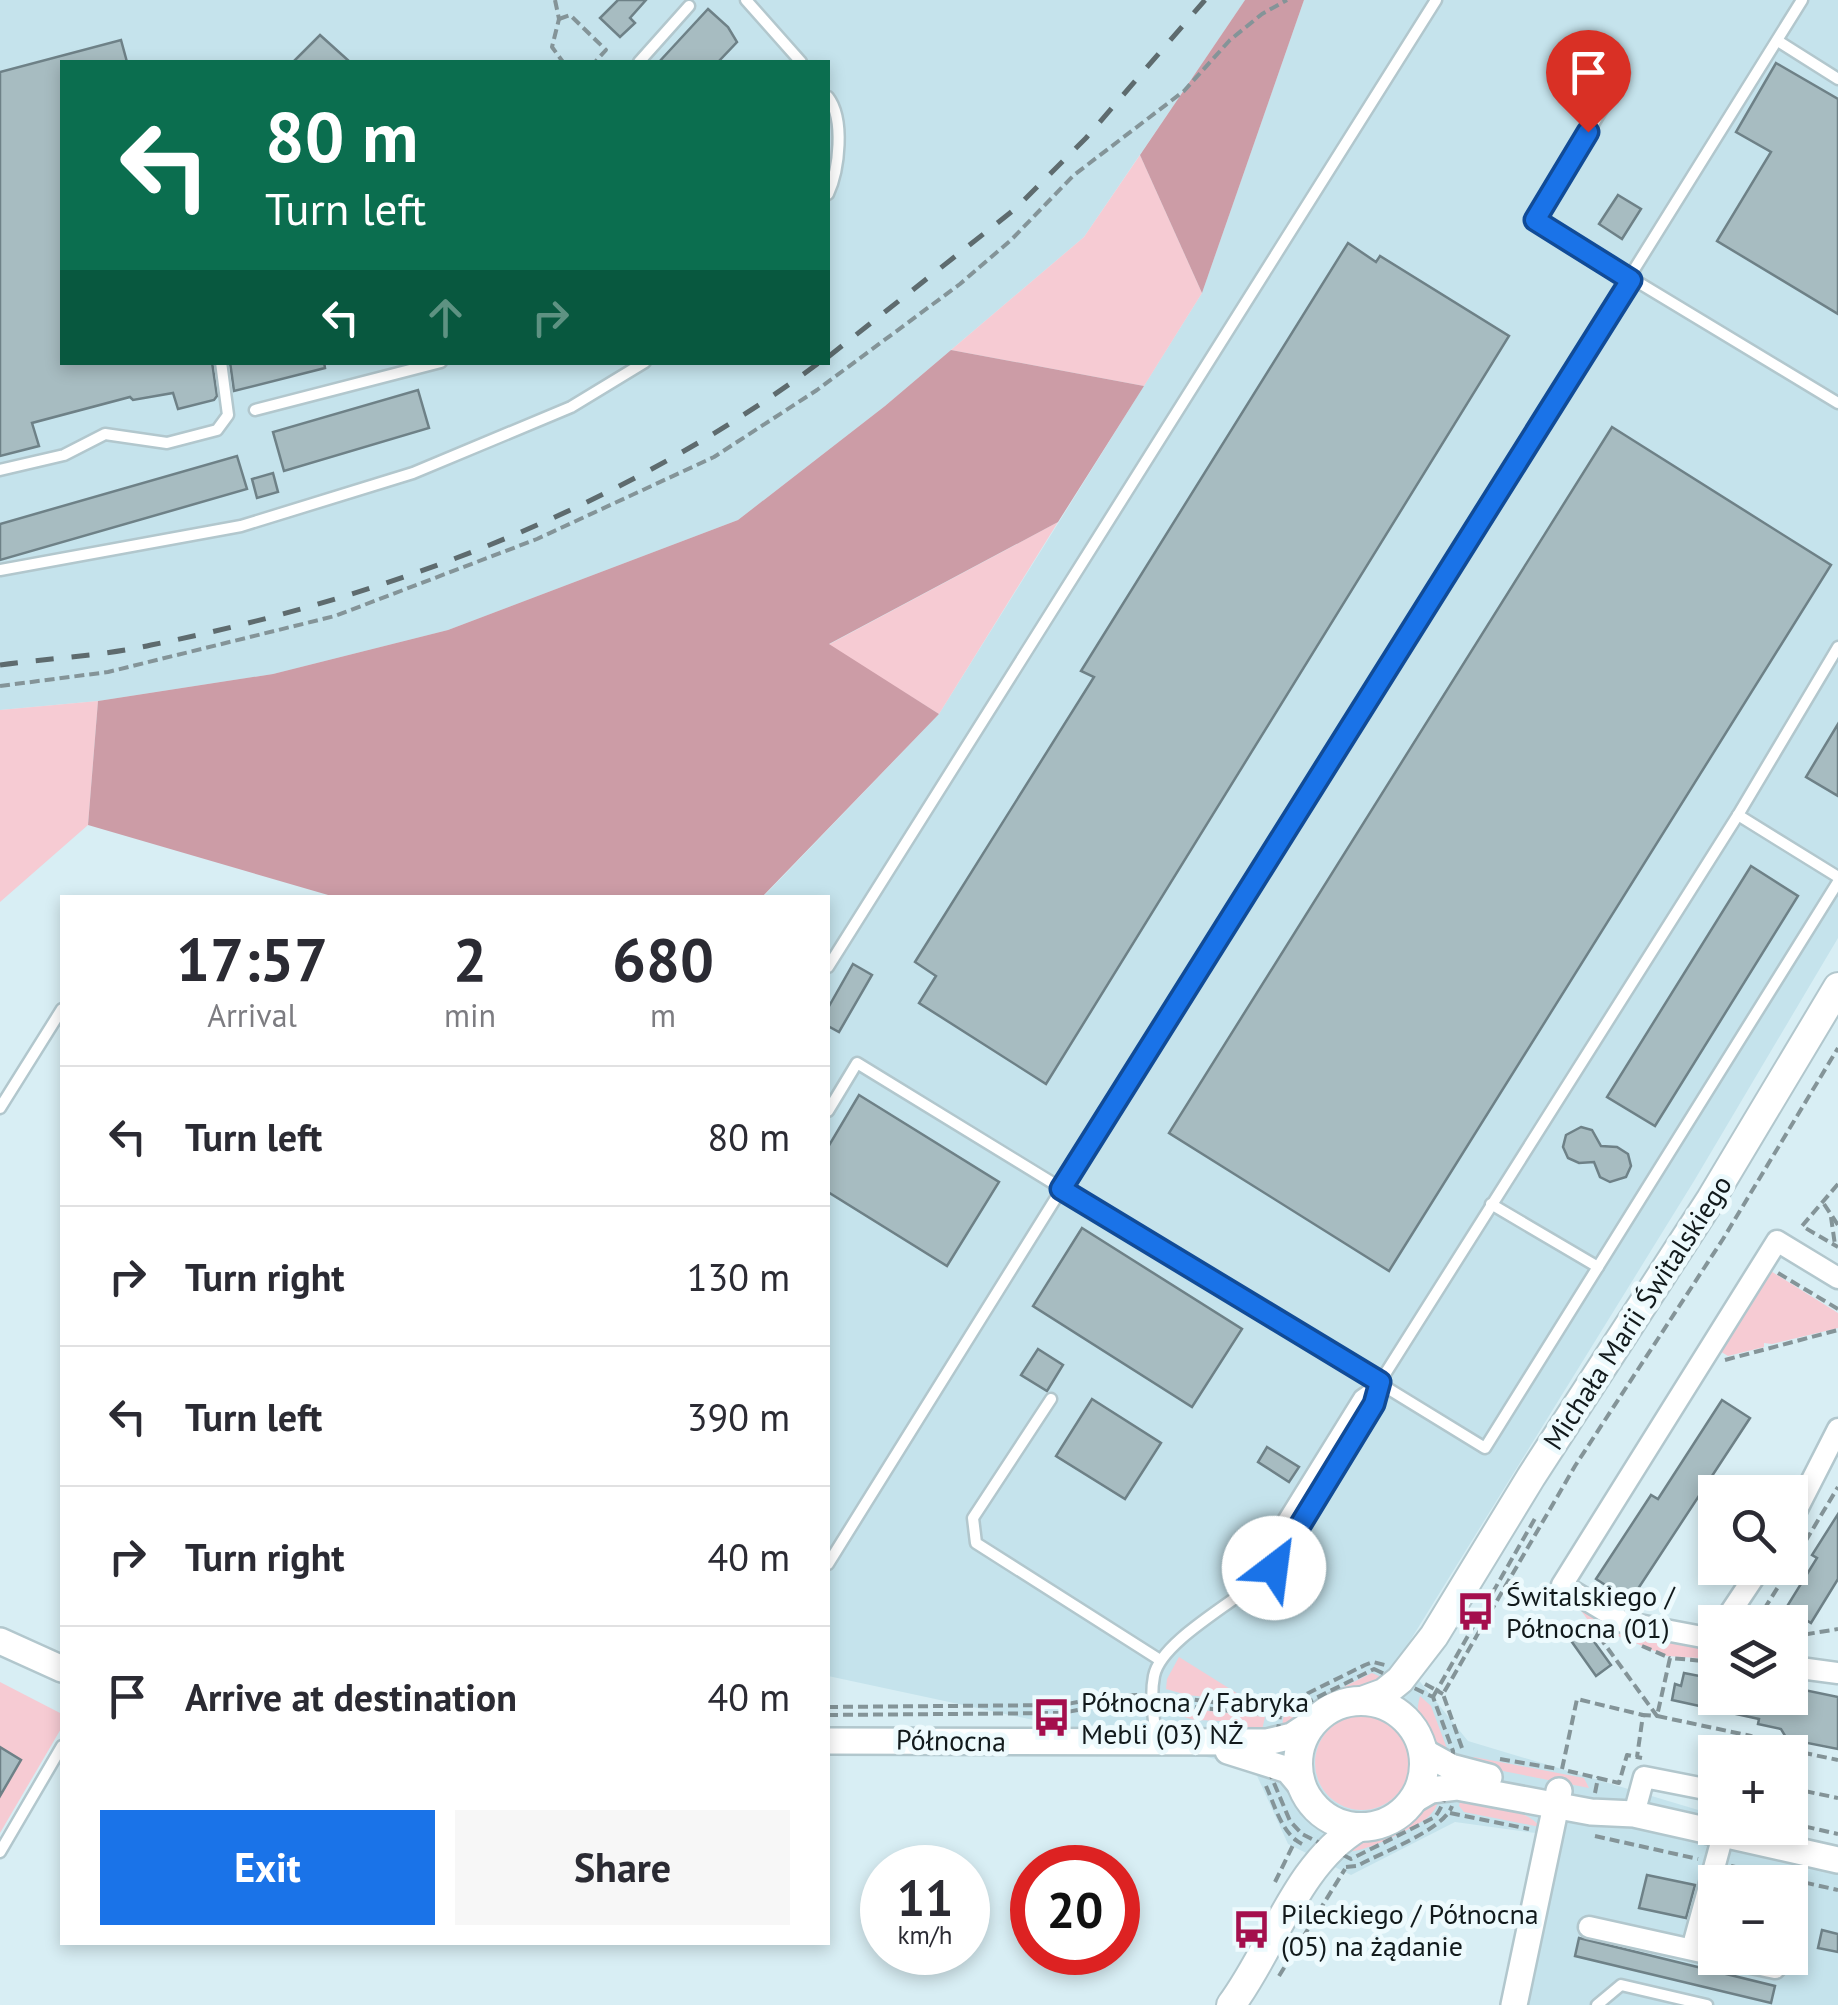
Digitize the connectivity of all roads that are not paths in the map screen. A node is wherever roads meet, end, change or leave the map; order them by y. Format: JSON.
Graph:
{"nodes":[{"id":1,"x":746,"y":0,"type":"edge"},
{"id":2,"x":1436,"y":0,"type":"edge"},
{"id":3,"x":1802,"y":0,"type":"edge"},
{"id":4,"x":689,"y":6,"type":"dead end"},
{"id":5,"x":1778,"y":41,"type":"junction"},
{"id":6,"x":641,"y":60,"type":"edge"},
{"id":7,"x":799,"y":60,"type":"edge"},
{"id":8,"x":1624,"y":73,"type":"dead end"},
{"id":9,"x":1838,"y":79,"type":"edge"},
{"id":10,"x":830,"y":99,"type":"edge"},
{"id":11,"x":830,"y":187,"type":"edge"},
{"id":12,"x":1631,"y":280,"type":"junction"},
{"id":13,"x":221,"y":365,"type":"edge"},
{"id":14,"x":429,"y":365,"type":"edge"},
{"id":15,"x":641,"y":365,"type":"edge"},
{"id":16,"x":1838,"y":403,"type":"edge"},
{"id":17,"x":255,"y":410,"type":"dead end"},
{"id":18,"x":0,"y":470,"type":"edge"},
{"id":19,"x":0,"y":570,"type":"edge"},
{"id":20,"x":1838,"y":647,"type":"edge"},
{"id":21,"x":1738,"y":815,"type":"junction"},
{"id":22,"x":1838,"y":879,"type":"edge"},
{"id":23,"x":830,"y":963,"type":"edge"},
{"id":24,"x":1838,"y":987,"type":"edge"},
{"id":25,"x":60,"y":1012,"type":"edge"},
{"id":26,"x":0,"y":1108,"type":"edge"},
{"id":27,"x":830,"y":1108,"type":"edge"},
{"id":28,"x":1061,"y":1189,"type":"junction"},
{"id":29,"x":1492,"y":1204,"type":"junction"},
{"id":30,"x":1598,"y":1268,"type":"junction"},
{"id":31,"x":1838,"y":1278,"type":"edge"},
{"id":32,"x":1380,"y":1382,"type":"junction"},
{"id":33,"x":1051,"y":1399,"type":"dead end"},
{"id":34,"x":1838,"y":1429,"type":"edge"},
{"id":35,"x":1808,"y":1488,"type":"edge"},
{"id":36,"x":830,"y":1561,"type":"edge"},
{"id":37,"x":1230,"y":1605,"type":"junction"},
{"id":38,"x":1698,"y":1637,"type":"edge"},
{"id":39,"x":0,"y":1641,"type":"edge"},
{"id":40,"x":1160,"y":1660,"type":"junction"},
{"id":41,"x":60,"y":1668,"type":"edge"},
{"id":42,"x":1808,"y":1669,"type":"edge"},
{"id":43,"x":1838,"y":1673,"type":"edge"},
{"id":44,"x":1422,"y":1686,"type":"junction"},
{"id":45,"x":1362,"y":1701,"type":"junction"},
{"id":46,"x":1316,"y":1720,"type":"junction"},
{"id":47,"x":1272,"y":1736,"type":"junction"},
{"id":48,"x":1156,"y":1740,"type":"junction"},
{"id":49,"x":830,"y":1741,"type":"edge"},
{"id":50,"x":1419,"y":1743,"type":"junction"},
{"id":51,"x":60,"y":1749,"type":"edge"},
{"id":52,"x":1452,"y":1773,"type":"junction"},
{"id":53,"x":1698,"y":1788,"type":"edge"},
{"id":54,"x":1559,"y":1789,"type":"junction"},
{"id":55,"x":1307,"y":1796,"type":"junction"},
{"id":56,"x":1412,"y":1802,"type":"junction"},
{"id":57,"x":1634,"y":1814,"type":"junction"},
{"id":58,"x":1359,"y":1827,"type":"junction"},
{"id":59,"x":1698,"y":1829,"type":"edge"},
{"id":60,"x":1720,"y":1845,"type":"edge"},
{"id":61,"x":1789,"y":1845,"type":"edge"},
{"id":62,"x":0,"y":1852,"type":"edge"},
{"id":63,"x":1330,"y":1853,"type":"junction"},
{"id":64,"x":1838,"y":1860,"type":"edge"},
{"id":65,"x":1589,"y":1927,"type":"dead end"},
{"id":66,"x":1692,"y":1949,"type":"junction"},
{"id":67,"x":1698,"y":1950,"type":"edge"},
{"id":68,"x":1231,"y":2005,"type":"edge"},
{"id":69,"x":1514,"y":2005,"type":"edge"},
{"id":70,"x":1598,"y":2005,"type":"edge"},
{"id":71,"x":1707,"y":2005,"type":"edge"}],
"edges":[{"from":1,"to":7,"type":"lane"},
{"from":2,"to":23,"type":"lane"},
{"from":3,"to":5,"type":"lane"},
{"from":4,"to":6,"type":"lane"},
{"from":5,"to":9,"type":"lane"},
{"from":5,"to":12,"type":"lane"},
{"from":8,"to":12,"type":"lane"},
{"from":10,"to":11,"type":"lane"},
{"from":12,"to":16,"type":"lane"},
{"from":12,"to":28,"type":"lane"},
{"from":13,"to":18,"type":"lane"},
{"from":14,"to":17,"type":"lane"},
{"from":15,"to":19,"type":"lane"},
{"from":20,"to":21,"type":"lane"},
{"from":21,"to":22,"type":"lane"},
{"from":21,"to":29,"type":"lane"},
{"from":22,"to":30,"type":"lane"},
{"from":24,"to":44,"type":"main road","name":"Michała Marii Świtalskiego"},
{"from":25,"to":26,"type":"lane"},
{"from":27,"to":28,"type":"lane"},
{"from":28,"to":32,"type":"lane"},
{"from":28,"to":36,"type":"lane"},
{"from":29,"to":30,"type":"lane"},
{"from":29,"to":32,"type":"lane"},
{"from":30,"to":32,"type":"lane"},
{"from":31,"to":38,"type":"street"},
{"from":32,"to":37,"type":"lane"},
{"from":32,"to":37,"type":"lane"},
{"from":33,"to":40,"type":"lane"},
{"from":34,"to":35,"type":"street"},
{"from":37,"to":40,"type":"lane"},
{"from":39,"to":41,"type":"street"},
{"from":40,"to":48,"type":"lane"},
{"from":42,"to":43,"type":"street"},
{"from":44,"to":45,"type":"main road"},
{"from":44,"to":50,"type":"main road","name":"Michała Marii Świtalskiego"},
{"from":45,"to":46,"type":"main road"},
{"from":45,"to":50,"type":"main road"},
{"from":46,"to":47,"type":"street","name":"Północna"},
{"from":46,"to":55,"type":"main road"},
{"from":47,"to":48,"type":"street","name":"Północna"},
{"from":47,"to":55,"type":"street"},
{"from":48,"to":49,"type":"street","name":"Północna"},
{"from":50,"to":52,"type":"street"},
{"from":50,"to":56,"type":"main road"},
{"from":51,"to":62,"type":"lane"},
{"from":52,"to":54,"type":"street"},
{"from":52,"to":56,"type":"street"},
{"from":53,"to":57,"type":"street"},
{"from":54,"to":57,"type":"street"},
{"from":54,"to":69,"type":"street"},
{"from":55,"to":58,"type":"main road"},
{"from":55,"to":63,"type":"main road"},
{"from":56,"to":58,"type":"main road"},
{"from":57,"to":59,"type":"street"},
{"from":58,"to":63,"type":"main road"},
{"from":60,"to":66,"type":"street"},
{"from":61,"to":64,"type":"street"},
{"from":63,"to":68,"type":"main road"},
{"from":65,"to":66,"type":"street"},
{"from":66,"to":67,"type":"street"},
{"from":70,"to":71,"type":"lane"}]}
